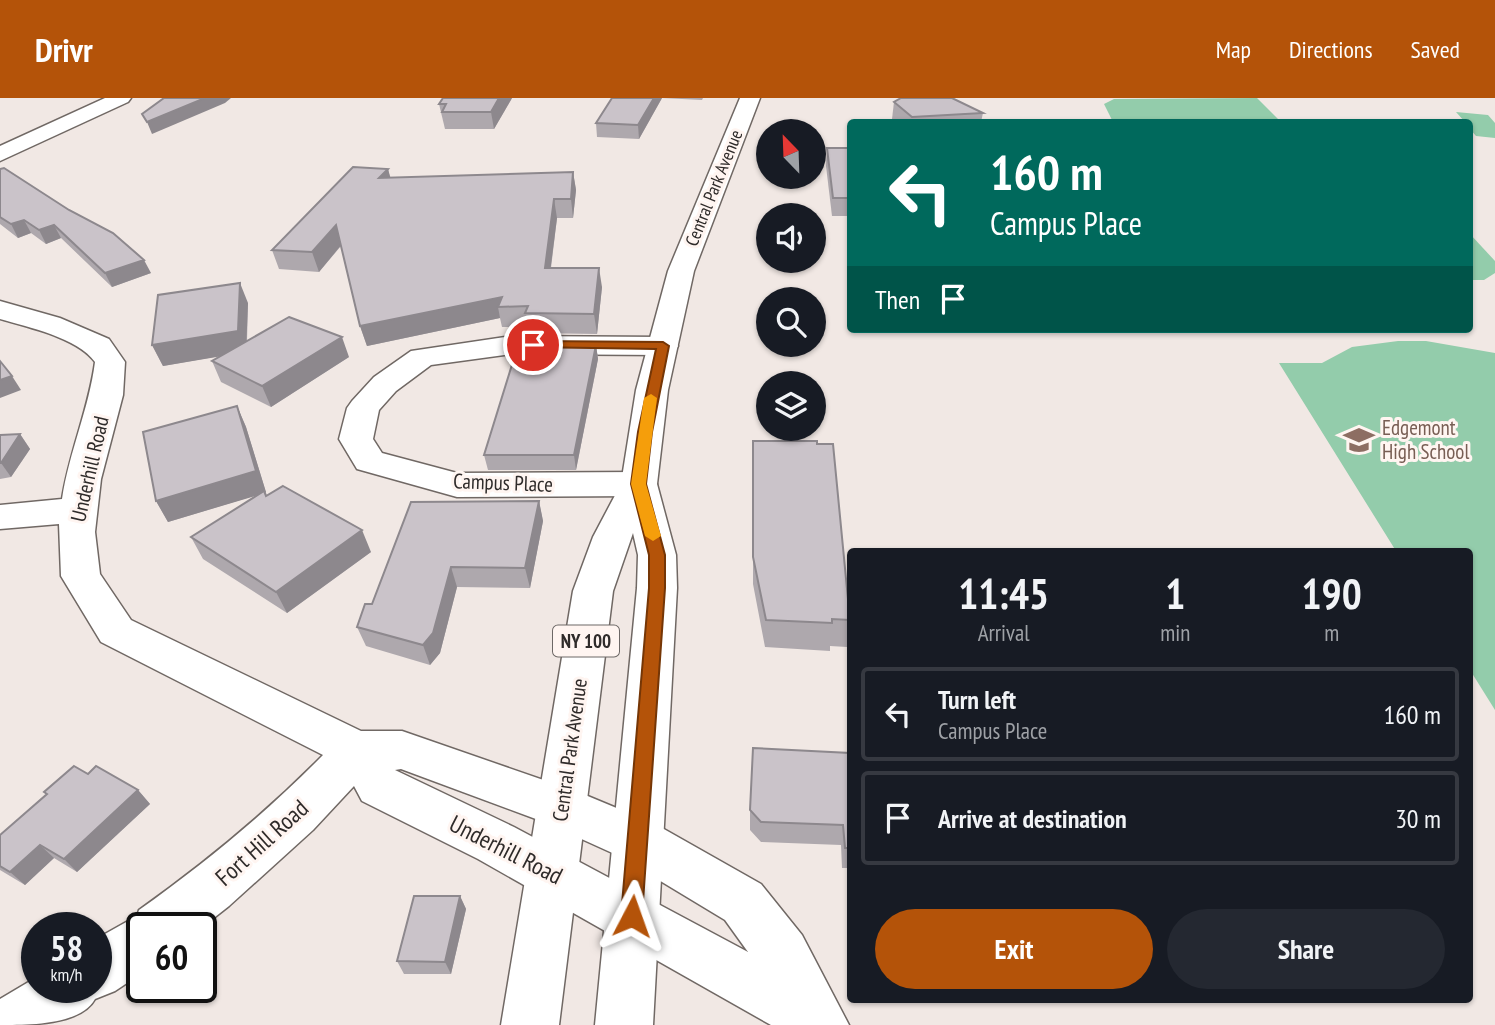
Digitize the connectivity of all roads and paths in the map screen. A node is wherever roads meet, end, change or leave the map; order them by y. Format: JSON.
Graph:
{"nodes":[{"id":1,"x":121,"y":98,"type":"edge"},
{"id":2,"x":751,"y":98,"type":"edge"},
{"id":3,"x":0,"y":154,"type":"edge"},
{"id":4,"x":0,"y":310,"type":"edge"},
{"id":5,"x":663,"y":346,"type":"junction"},
{"id":6,"x":639,"y":484,"type":"junction"},
{"id":7,"x":79,"y":510,"type":"junction"},
{"id":8,"x":0,"y":517,"type":"edge"},
{"id":9,"x":357,"y":751,"type":"junction"},
{"id":10,"x":561,"y":807,"type":"junction"},
{"id":11,"x":637,"y":840,"type":"junction"},
{"id":12,"x":552,"y":873,"type":"junction"},
{"id":13,"x":180,"y":912,"type":"edge"},
{"id":14,"x":632,"y":916,"type":"junction"},
{"id":15,"x":46,"y":1003,"type":"edge"},
{"id":16,"x":818,"y":1022,"type":"edge"},
{"id":17,"x":10,"y":1025,"type":"edge"},
{"id":18,"x":530,"y":1025,"type":"edge"},
{"id":19,"x":624,"y":1025,"type":"edge"}],
"edges":[{"from":1,"to":3,"type":"street"},
{"from":2,"to":5,"type":"street","name":"Central Park Avenue","number":"NY 100"},
{"from":4,"to":7,"type":"street","name":"Underhill Road"},
{"from":5,"to":6,"type":"street","name":"Central Park Avenue","number":"NY 100"},
{"from":5,"to":6,"type":"street","name":"Campus Place"},
{"from":6,"to":10,"type":"street","name":"Central Park Avenue","number":"NY 100"},
{"from":6,"to":11,"type":"street","name":"Central Park Avenue","number":"NY 100"},
{"from":7,"to":8,"type":"street"},
{"from":7,"to":9,"type":"street","name":"Underhill Road"},
{"from":9,"to":10,"type":"street","name":"Underhill Road"},
{"from":9,"to":12,"type":"street","name":"Underhill Road"},
{"from":9,"to":13,"type":"street","name":"Fort Hill Road"},
{"from":10,"to":11,"type":"street","name":"Underhill Road"},
{"from":10,"to":12,"type":"street","name":"Central Park Avenue","number":"NY 100"},
{"from":11,"to":14,"type":"street","name":"Central Park Avenue","number":"NY 100"},
{"from":11,"to":16,"type":"street","name":"Underhill Road"},
{"from":12,"to":14,"type":"street","name":"Underhill Road"},
{"from":12,"to":18,"type":"street","name":"Central Park Avenue","number":"NY 100"},
{"from":14,"to":16,"type":"street","name":"Underhill Road"},
{"from":14,"to":19,"type":"street","name":"Central Park Avenue","number":"NY 100"},
{"from":15,"to":17,"type":"street"}]}
